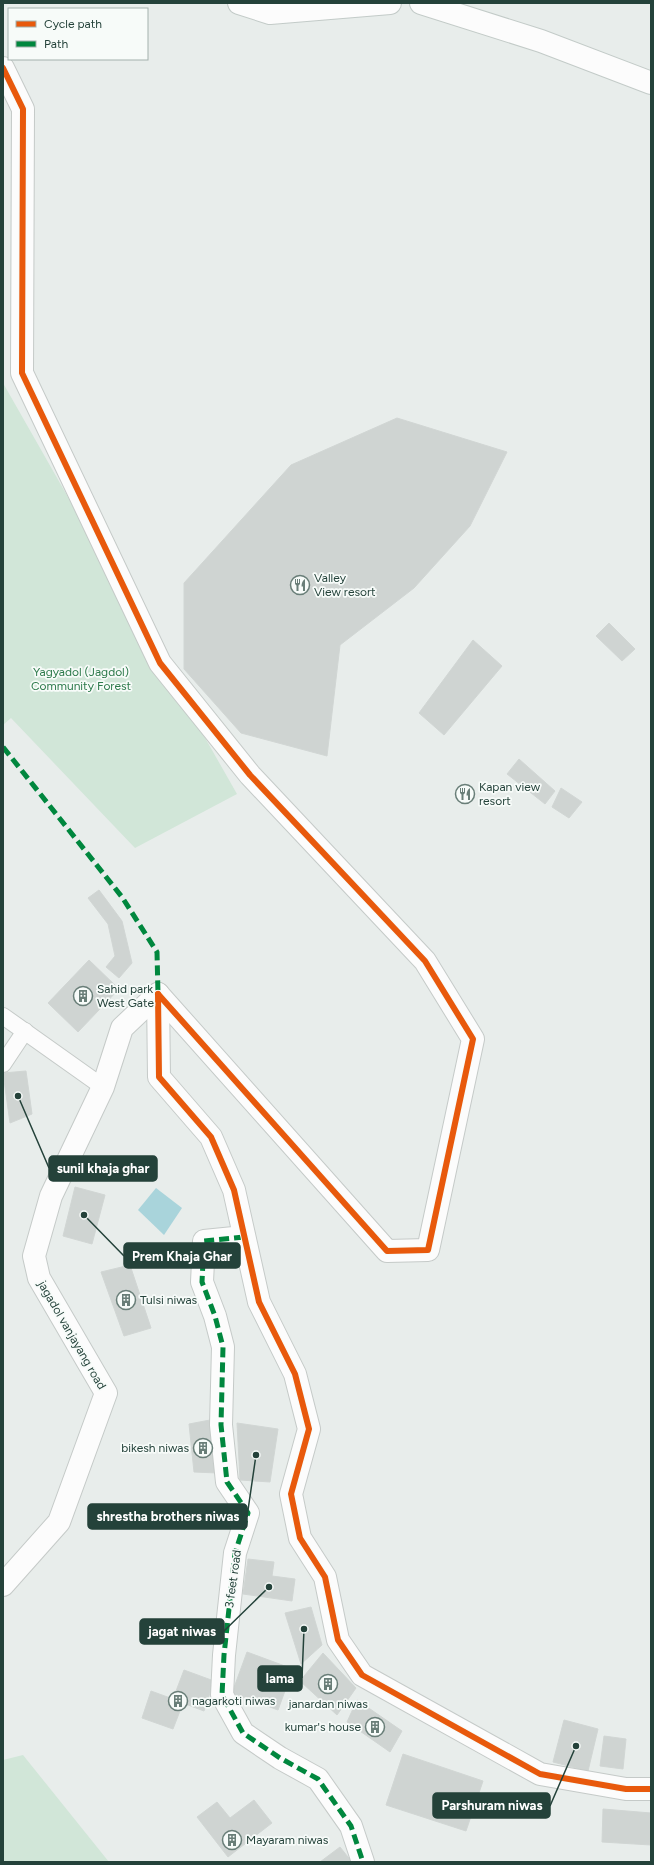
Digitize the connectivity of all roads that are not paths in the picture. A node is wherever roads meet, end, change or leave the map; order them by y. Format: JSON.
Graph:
{"nodes":[{"id":1,"x":239,"y":3,"type":"edge"},
{"id":2,"x":390,"y":3,"type":"edge"},
{"id":3,"x":421,"y":3,"type":"edge"},
{"id":4,"x":3,"y":68,"type":"edge"},
{"id":5,"x":651,"y":84,"type":"edge"},
{"id":6,"x":158,"y":994,"type":"junction"},
{"id":7,"x":3,"y":1016,"type":"edge"},
{"id":8,"x":25,"y":1031,"type":"junction"},
{"id":9,"x":3,"y":1064,"type":"edge"},
{"id":10,"x":103,"y":1086,"type":"junction"},
{"id":11,"x":244,"y":1237,"type":"junction"},
{"id":12,"x":3,"y":1585,"type":"edge"},
{"id":13,"x":651,"y":1789,"type":"edge"},
{"id":14,"x":363,"y":1862,"type":"edge"}],
"edges":[{"from":1,"to":2,"type":"street"},
{"from":3,"to":5,"type":"street"},
{"from":4,"to":6,"type":"street"},
{"from":6,"to":10,"type":"street","name":"jagadol vanjayang road"},
{"from":6,"to":11,"type":"street"},
{"from":7,"to":8,"type":"lane"},
{"from":8,"to":9,"type":"lane"},
{"from":8,"to":10,"type":"lane"},
{"from":10,"to":12,"type":"street","name":"jagadol vanjayang road"},
{"from":11,"to":13,"type":"street"},
{"from":11,"to":14,"type":"street","name":"3 feet road"}]}
